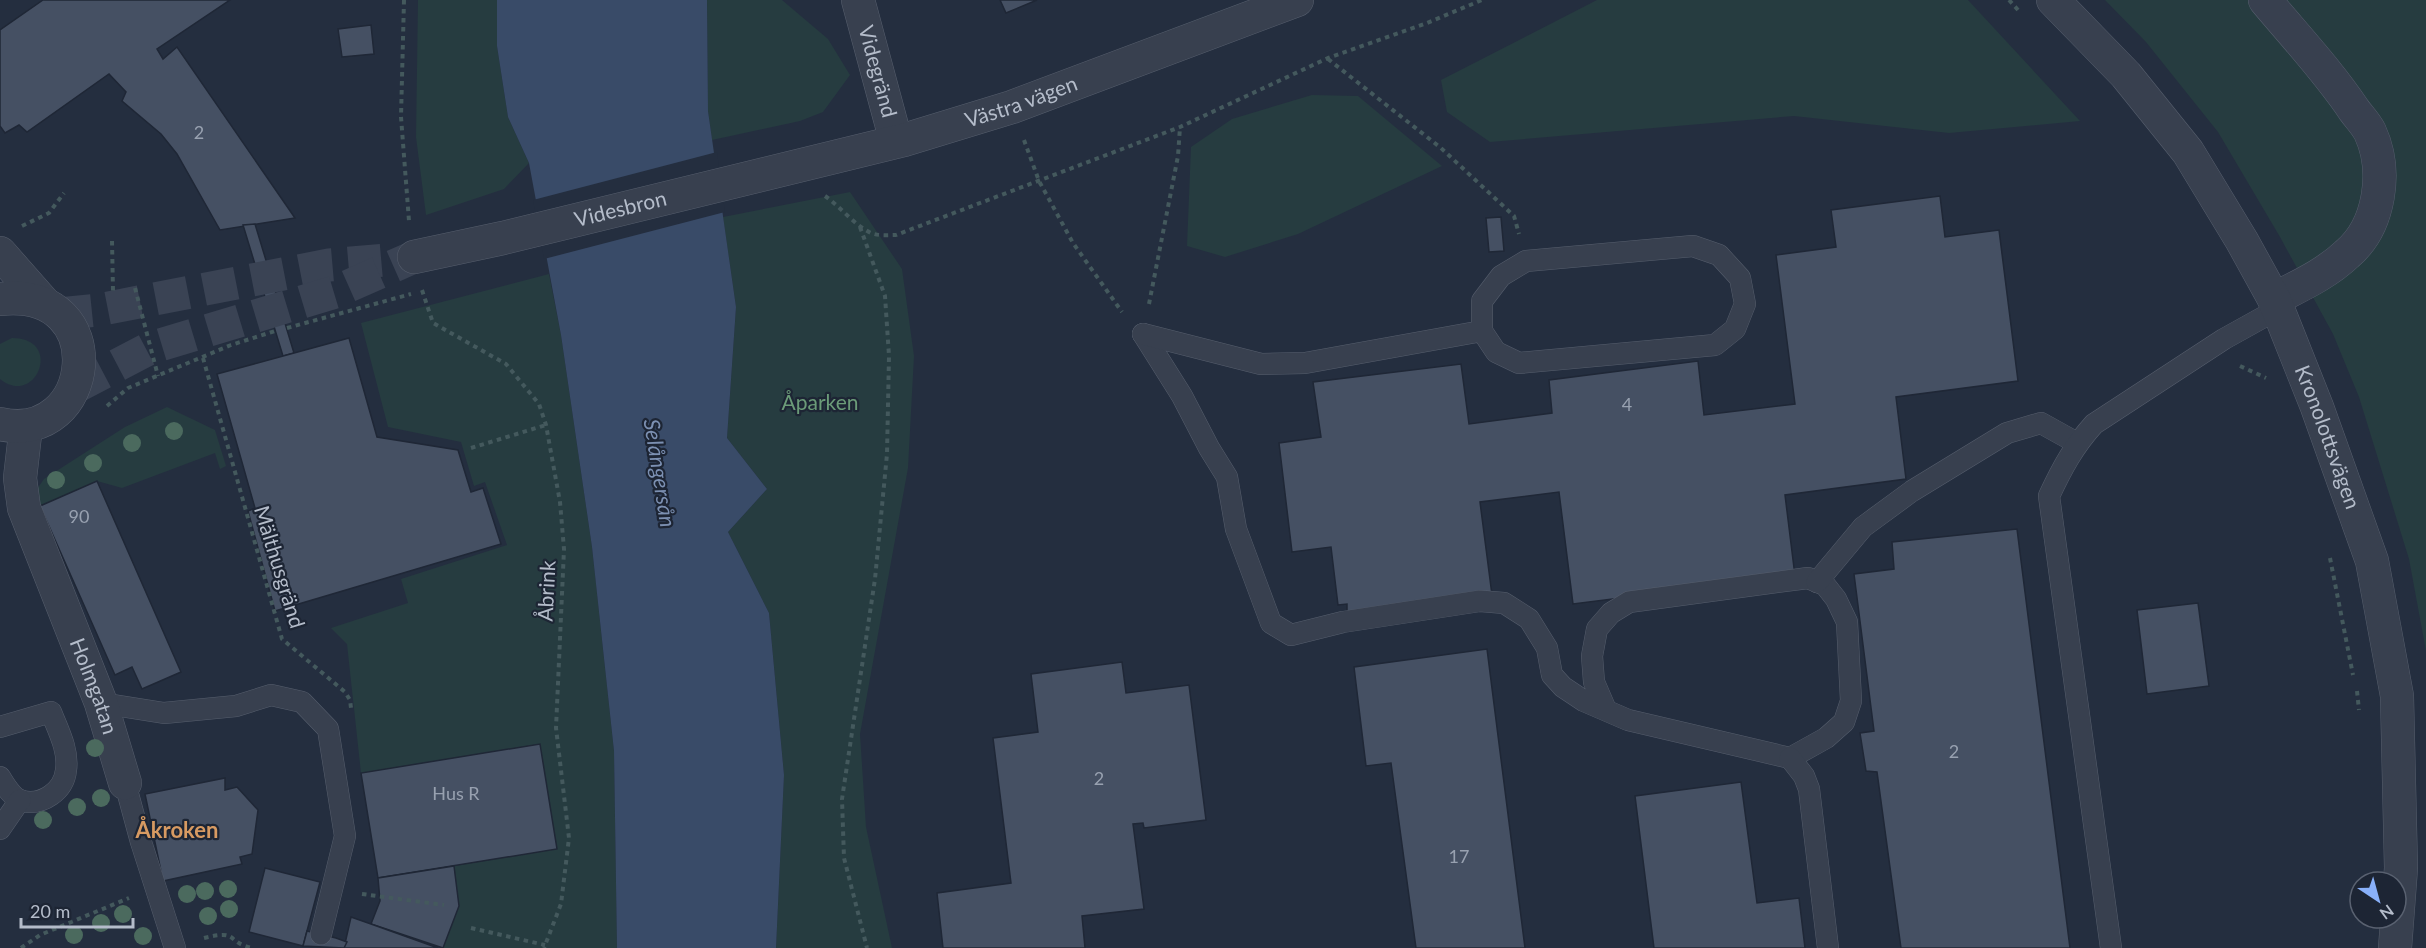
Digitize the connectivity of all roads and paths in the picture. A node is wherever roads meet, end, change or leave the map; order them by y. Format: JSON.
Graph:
{"nodes":[{"id":1,"x":404,"y":0,"type":"edge"},
{"id":2,"x":858,"y":0,"type":"edge"},
{"id":3,"x":1297,"y":0,"type":"edge"},
{"id":4,"x":1482,"y":0,"type":"edge"},
{"id":5,"x":2009,"y":0,"type":"edge"},
{"id":6,"x":2053,"y":0,"type":"edge"},
{"id":7,"x":2265,"y":0,"type":"edge"},
{"id":8,"x":2024,"y":16,"type":"dead end"},
{"id":9,"x":1328,"y":58,"type":"junction"},
{"id":10,"x":1012,"y":107,"type":"junction"},
{"id":11,"x":1180,"y":127,"type":"junction"},
{"id":12,"x":896,"y":141,"type":"junction"},
{"id":13,"x":737,"y":179,"type":"joint"},
{"id":14,"x":1039,"y":181,"type":"junction"},
{"id":15,"x":64,"y":193,"type":"dead end"},
{"id":16,"x":112,"y":241,"type":"dead end"},
{"id":17,"x":7,"y":242,"type":"edge"},
{"id":18,"x":414,"y":257,"type":"junction"},
{"id":19,"x":1526,"y":261,"type":"junction"},
{"id":20,"x":135,"y":288,"type":"dead end"},
{"id":21,"x":113,"y":291,"type":"dead end"},
{"id":22,"x":422,"y":291,"type":"junction"},
{"id":23,"x":0,"y":299,"type":"edge"},
{"id":24,"x":44,"y":303,"type":"junction"},
{"id":25,"x":2276,"y":304,"type":"junction"},
{"id":26,"x":287,"y":328,"type":"dead end"},
{"id":27,"x":275,"y":331,"type":"dead end"},
{"id":28,"x":1482,"y":331,"type":"junction"},
{"id":29,"x":1143,"y":334,"type":"junction"},
{"id":30,"x":2224,"y":339,"type":"junction"},
{"id":31,"x":203,"y":358,"type":"junction"},
{"id":32,"x":158,"y":376,"type":"junction"},
{"id":33,"x":2268,"y":380,"type":"dead end"},
{"id":34,"x":105,"y":407,"type":"dead end"},
{"id":35,"x":13,"y":425,"type":"edge"},
{"id":36,"x":546,"y":425,"type":"junction"},
{"id":37,"x":2077,"y":443,"type":"junction"},
{"id":38,"x":471,"y":448,"type":"dead end"},
{"id":39,"x":2330,"y":557,"type":"dead end"},
{"id":40,"x":1817,"y":582,"type":"junction"},
{"id":41,"x":101,"y":703,"type":"junction"},
{"id":42,"x":351,"y":711,"type":"dead end"},
{"id":43,"x":1606,"y":711,"type":"junction"},
{"id":44,"x":2359,"y":714,"type":"dead end"},
{"id":45,"x":0,"y":727,"type":"edge"},
{"id":46,"x":1790,"y":758,"type":"junction"},
{"id":47,"x":0,"y":777,"type":"edge"},
{"id":48,"x":125,"y":783,"type":"joint"},
{"id":49,"x":20,"y":800,"type":"junction"},
{"id":50,"x":0,"y":829,"type":"edge"},
{"id":51,"x":156,"y":887,"type":"junction"},
{"id":52,"x":362,"y":894,"type":"dead end"},
{"id":53,"x":444,"y":905,"type":"dead end"},
{"id":54,"x":471,"y":928,"type":"dead end"},
{"id":55,"x":321,"y":934,"type":"dead end"},
{"id":56,"x":175,"y":947,"type":"edge"},
{"id":57,"x":544,"y":947,"type":"edge"},
{"id":58,"x":21,"y":948,"type":"edge"},
{"id":59,"x":252,"y":948,"type":"edge"},
{"id":60,"x":867,"y":948,"type":"edge"},
{"id":61,"x":1828,"y":948,"type":"edge"},
{"id":62,"x":2111,"y":948,"type":"edge"},
{"id":63,"x":2395,"y":948,"type":"edge"}],
"edges":[{"from":1,"to":18,"type":"path","name":"Åbrink"},
{"from":2,"to":12,"type":"street","name":"Videgränd"},
{"from":3,"to":10,"type":"street","name":"Västra vägen"},
{"from":4,"to":9,"type":"path"},
{"from":5,"to":8,"type":"path"},
{"from":6,"to":25,"type":"street","name":"Kronolottsvägen"},
{"from":7,"to":25,"type":"street"},
{"from":9,"to":11,"type":"path"},
{"from":9,"to":19,"type":"path"},
{"from":10,"to":12,"type":"street","name":"Västra vägen"},
{"from":10,"to":14,"type":"path"},
{"from":11,"to":14,"type":"path"},
{"from":11,"to":29,"type":"path"},
{"from":12,"to":13,"type":"street","name":"Västra vägen"},
{"from":13,"to":18,"type":"street","name":"Videsbron"},
{"from":14,"to":29,"type":"path"},
{"from":14,"to":60,"type":"path"},
{"from":15,"to":17,"type":"path"},
{"from":16,"to":21,"type":"path"},
{"from":17,"to":24,"type":"street"},
{"from":18,"to":22,"type":"path","name":"Åbrink"},
{"from":19,"to":28,"type":"lane"},
{"from":19,"to":28,"type":"lane"},
{"from":20,"to":32,"type":"path"},
{"from":22,"to":26,"type":"path"},
{"from":22,"to":36,"type":"path","name":"Åbrink"},
{"from":23,"to":24,"type":"street"},
{"from":24,"to":35,"type":"street"},
{"from":25,"to":30,"type":"lane"},
{"from":25,"to":63,"type":"street","name":"Kronolottsvägen"},
{"from":27,"to":31,"type":"path"},
{"from":28,"to":29,"type":"lane"},
{"from":29,"to":43,"type":"lane"},
{"from":30,"to":33,"type":"path"},
{"from":30,"to":37,"type":"lane"},
{"from":31,"to":32,"type":"path"},
{"from":31,"to":42,"type":"path","name":"Mälthusgränd"},
{"from":32,"to":34,"type":"path"},
{"from":35,"to":41,"type":"street","name":"Holmgatan"},
{"from":36,"to":38,"type":"path"},
{"from":36,"to":57,"type":"path","name":"Åbrink"},
{"from":37,"to":40,"type":"lane"},
{"from":37,"to":62,"type":"lane"},
{"from":39,"to":44,"type":"path"},
{"from":40,"to":43,"type":"lane"},
{"from":40,"to":46,"type":"lane"},
{"from":41,"to":48,"type":"street","name":"Holmgatan"},
{"from":41,"to":55,"type":"lane"},
{"from":43,"to":46,"type":"lane"},
{"from":45,"to":49,"type":"lane"},
{"from":46,"to":61,"type":"lane"},
{"from":47,"to":49,"type":"lane"},
{"from":48,"to":51,"type":"lane","name":"Holmgatan"},
{"from":49,"to":50,"type":"lane"},
{"from":51,"to":56,"type":"lane","name":"Holmgatan"},
{"from":51,"to":58,"type":"path"},
{"from":52,"to":53,"type":"path"},
{"from":54,"to":57,"type":"path"},
{"from":56,"to":59,"type":"path"}]}
